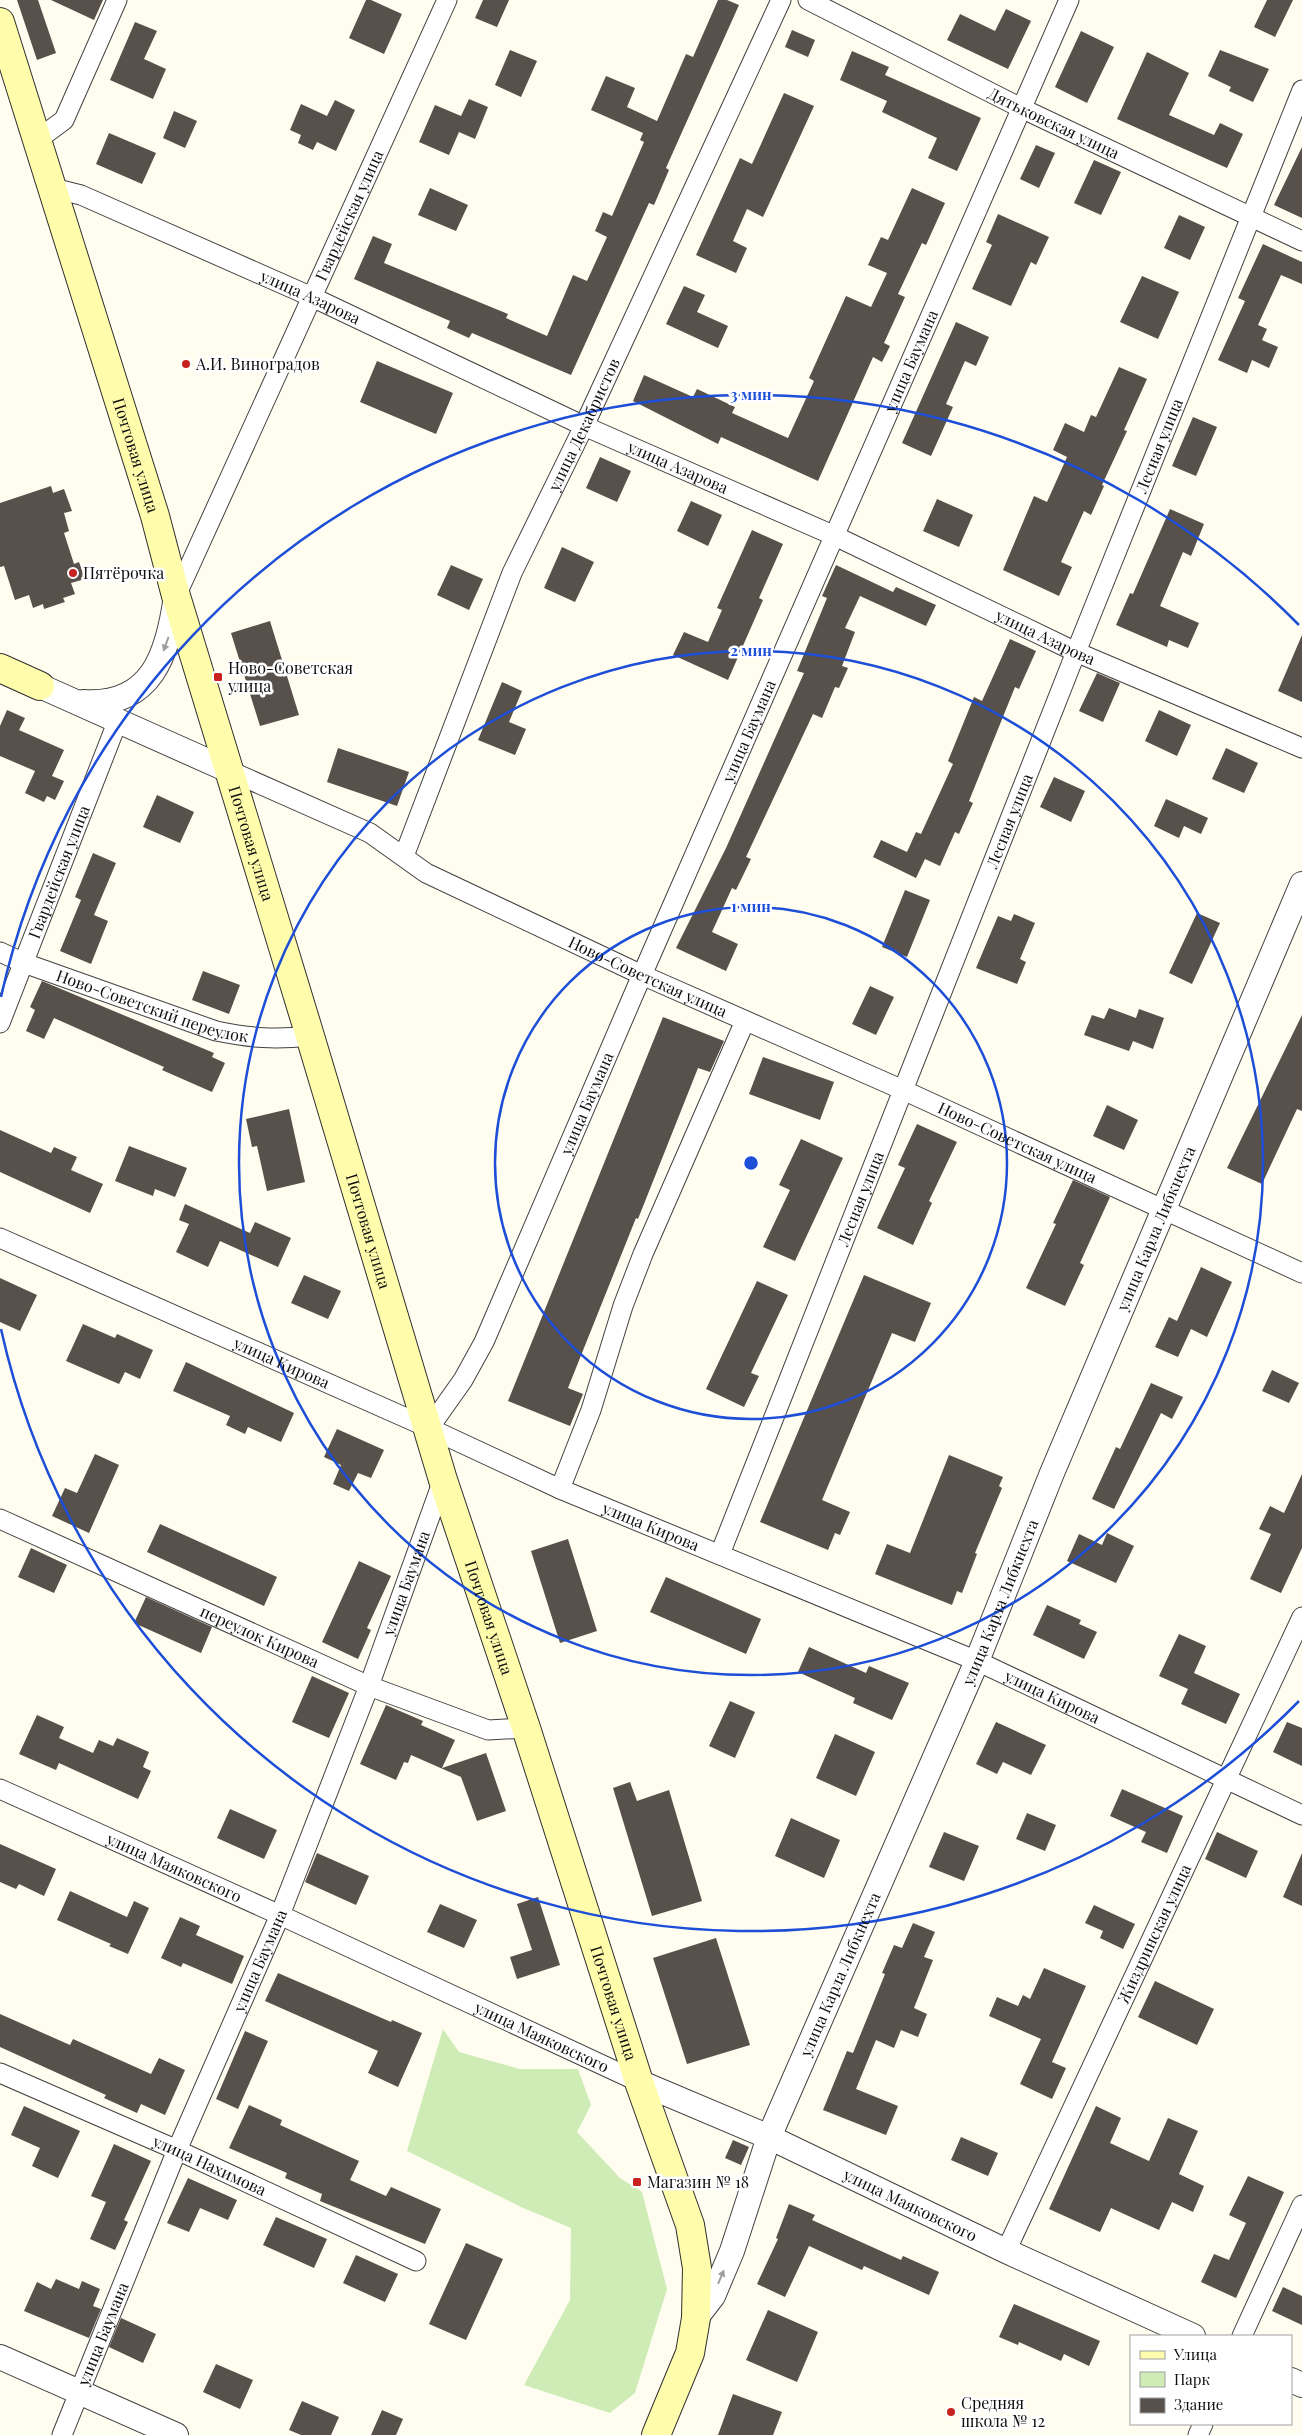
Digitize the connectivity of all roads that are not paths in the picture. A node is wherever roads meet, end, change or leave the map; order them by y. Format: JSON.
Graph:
{"nodes":[{"id":1,"x":117,"y":0,"type":"edge"},
{"id":2,"x":446,"y":0,"type":"edge"},
{"id":3,"x":781,"y":0,"type":"edge"},
{"id":4,"x":808,"y":0,"type":"edge"},
{"id":5,"x":1069,"y":0,"type":"edge"},
{"id":6,"x":0,"y":22,"type":"edge"},
{"id":7,"x":1302,"y":90,"type":"edge"},
{"id":8,"x":1021,"y":108,"type":"junction"},
{"id":9,"x":37,"y":140,"type":"junction"},
{"id":10,"x":52,"y":188,"type":"junction"},
{"id":11,"x":1250,"y":218,"type":"junction"},
{"id":12,"x":1302,"y":241,"type":"edge"},
{"id":13,"x":312,"y":297,"type":"junction"},
{"id":14,"x":584,"y":426,"type":"junction"},
{"id":15,"x":835,"y":536,"type":"junction"},
{"id":16,"x":176,"y":596,"type":"junction"},
{"id":17,"x":1076,"y":652,"type":"junction"},
{"id":18,"x":0,"y":668,"type":"edge"},
{"id":19,"x":40,"y":686,"type":"joint"},
{"id":20,"x":76,"y":702,"type":"junction"},
{"id":21,"x":118,"y":720,"type":"junction"},
{"id":22,"x":1302,"y":748,"type":"edge"},
{"id":23,"x":228,"y":770,"type":"junction"},
{"id":24,"x":404,"y":856,"type":"junction"},
{"id":25,"x":1302,"y":884,"type":"edge"},
{"id":26,"x":0,"y":952,"type":"edge"},
{"id":27,"x":24,"y":963,"type":"junction"},
{"id":28,"x":642,"y":975,"type":"junction"},
{"id":29,"x":745,"y":1021,"type":"junction"},
{"id":30,"x":0,"y":1023,"type":"edge"},
{"id":31,"x":310,"y":1036,"type":"junction"},
{"id":32,"x":903,"y":1090,"type":"junction"},
{"id":33,"x":1165,"y":1208,"type":"junction"},
{"id":34,"x":0,"y":1238,"type":"edge"},
{"id":35,"x":1302,"y":1273,"type":"edge"},
{"id":36,"x":429,"y":1428,"type":"junction"},
{"id":37,"x":443,"y":1480,"type":"junction"},
{"id":38,"x":560,"y":1489,"type":"junction"},
{"id":39,"x":0,"y":1519,"type":"edge"},
{"id":40,"x":720,"y":1554,"type":"junction"},
{"id":41,"x":1302,"y":1617,"type":"edge"},
{"id":42,"x":977,"y":1661,"type":"junction"},
{"id":43,"x":368,"y":1686,"type":"junction"},
{"id":44,"x":526,"y":1728,"type":"junction"},
{"id":45,"x":1227,"y":1780,"type":"junction"},
{"id":46,"x":0,"y":1789,"type":"edge"},
{"id":47,"x":1302,"y":1815,"type":"edge"},
{"id":48,"x":280,"y":1915,"type":"junction"},
{"id":49,"x":0,"y":2073,"type":"edge"},
{"id":50,"x":639,"y":2082,"type":"junction"},
{"id":51,"x":769,"y":2137,"type":"junction"},
{"id":52,"x":178,"y":2150,"type":"junction"},
{"id":53,"x":1302,"y":2205,"type":"edge"},
{"id":54,"x":1006,"y":2251,"type":"junction"},
{"id":55,"x":416,"y":2261,"type":"dead end"},
{"id":56,"x":696,"y":2318,"type":"junction"},
{"id":57,"x":1190,"y":2335,"type":"edge"},
{"id":58,"x":1242,"y":2335,"type":"edge"},
{"id":59,"x":0,"y":2357,"type":"edge"},
{"id":60,"x":81,"y":2393,"type":"junction"},
{"id":61,"x":62,"y":2435,"type":"edge"},
{"id":62,"x":176,"y":2435,"type":"edge"},
{"id":63,"x":656,"y":2435,"type":"edge"}],
"edges":[{"from":1,"to":9,"type":"street"},
{"from":2,"to":13,"type":"street","name":"Гвардейская улица"},
{"from":3,"to":14,"type":"street","name":"улица Декабристов"},
{"from":4,"to":8,"type":"street","name":"Дятьковская улица"},
{"from":5,"to":8,"type":"street","name":"улица Баумана"},
{"from":6,"to":9,"type":"main road","name":"Почтовая улица"},
{"from":7,"to":11,"type":"street","name":"Лесная улица"},
{"from":8,"to":11,"type":"street","name":"Дятьковская улица"},
{"from":8,"to":15,"type":"street","name":"улица Баумана"},
{"from":9,"to":10,"type":"main road","name":"Почтовая улица"},
{"from":10,"to":13,"type":"street","name":"улица Азарова"},
{"from":10,"to":16,"type":"main road","name":"Почтовая улица"},
{"from":11,"to":12,"type":"street","name":"Дятьковская улица"},
{"from":11,"to":17,"type":"street","name":"Лесная улица"},
{"from":13,"to":14,"type":"street","name":"улица Азарова"},
{"from":13,"to":16,"type":"street","name":"Гвардейская улица"},
{"from":14,"to":15,"type":"street","name":"улица Азарова"},
{"from":14,"to":24,"type":"street","name":"улица Декабристов"},
{"from":15,"to":17,"type":"street","name":"улица Азарова"},
{"from":15,"to":28,"type":"street","name":"улица Баумана"},
{"from":16,"to":20,"type":"street","one_way":true},
{"from":16,"to":23,"type":"main road","name":"Почтовая улица"},
{"from":17,"to":22,"type":"street","name":"улица Азарова"},
{"from":17,"to":32,"type":"street","name":"Лесная улица"},
{"from":18,"to":19,"type":"main road","name":"Ново-Советская улица"},
{"from":19,"to":20,"type":"street","name":"Ново-Советская улица"},
{"from":20,"to":21,"type":"street","name":"Ново-Советская улица"},
{"from":21,"to":23,"type":"street","name":"Ново-Советская улица"},
{"from":21,"to":27,"type":"street","name":"Гвардейская улица"},
{"from":23,"to":24,"type":"street","name":"Ново-Советская улица"},
{"from":23,"to":31,"type":"main road","name":"Почтовая улица"},
{"from":24,"to":28,"type":"street","name":"Ново-Советская улица"},
{"from":25,"to":33,"type":"street","name":"улица Карла Либкнехта"},
{"from":26,"to":27,"type":"street","name":"Ново-Советский переулок"},
{"from":27,"to":30,"type":"street","name":"Гвардейская улица"},
{"from":27,"to":31,"type":"street","name":"Ново-Советский переулок"},
{"from":28,"to":29,"type":"street","name":"Ново-Советская улица"},
{"from":28,"to":36,"type":"street","name":"улица Баумана"},
{"from":29,"to":32,"type":"street","name":"Ново-Советская улица"},
{"from":29,"to":38,"type":"street"},
{"from":31,"to":36,"type":"main road","name":"Почтовая улица"},
{"from":32,"to":33,"type":"street","name":"Ново-Советская улица"},
{"from":32,"to":40,"type":"street","name":"Лесная улица"},
{"from":33,"to":35,"type":"street","name":"Ново-Советская улица"},
{"from":33,"to":42,"type":"street","name":"улица Карла Либкнехта"},
{"from":34,"to":36,"type":"street","name":"улица Кирова"},
{"from":36,"to":37,"type":"main road","name":"Почтовая улица"},
{"from":36,"to":38,"type":"street","name":"улица Кирова"},
{"from":37,"to":43,"type":"street","name":"улица Баумана"},
{"from":37,"to":44,"type":"main road","name":"Почтовая улица"},
{"from":38,"to":40,"type":"street","name":"улица Кирова"},
{"from":39,"to":43,"type":"street","name":"переулок Кирова"},
{"from":40,"to":42,"type":"street","name":"улица Кирова"},
{"from":41,"to":45,"type":"street","name":"Жиздринская улица"},
{"from":42,"to":45,"type":"street","name":"улица Кирова"},
{"from":42,"to":51,"type":"street","name":"улица Карла Либкнехта"},
{"from":43,"to":44,"type":"street","name":"переулок Кирова"},
{"from":43,"to":48,"type":"street","name":"улица Баумана"},
{"from":44,"to":50,"type":"main road","name":"Почтовая улица"},
{"from":45,"to":47,"type":"street","name":"улица Кирова"},
{"from":45,"to":54,"type":"street","name":"Жиздринская улица"},
{"from":46,"to":48,"type":"street","name":"улица Маяковского"},
{"from":48,"to":50,"type":"street","name":"улица Маяковского"},
{"from":48,"to":52,"type":"street","name":"улица Баумана"},
{"from":49,"to":52,"type":"street","name":"улица Нахимова"},
{"from":50,"to":51,"type":"street","name":"улица Маяковского"},
{"from":50,"to":56,"type":"main road","name":"Почтовая улица"},
{"from":51,"to":54,"type":"street","name":"улица Маяковского"},
{"from":56,"to":51,"type":"street","name":"улица Карла Либкнехта","one_way":true},
{"from":52,"to":55,"type":"street","name":"улица Нахимова"},
{"from":52,"to":60,"type":"street","name":"улица Баумана"},
{"from":53,"to":58,"type":"street"},
{"from":54,"to":57,"type":"street","name":"улица Маяковского"},
{"from":56,"to":63,"type":"main road","name":"Почтовая улица"},
{"from":59,"to":60,"type":"street"},
{"from":60,"to":61,"type":"street","name":"улица Баумана"},
{"from":60,"to":62,"type":"street"}]}
